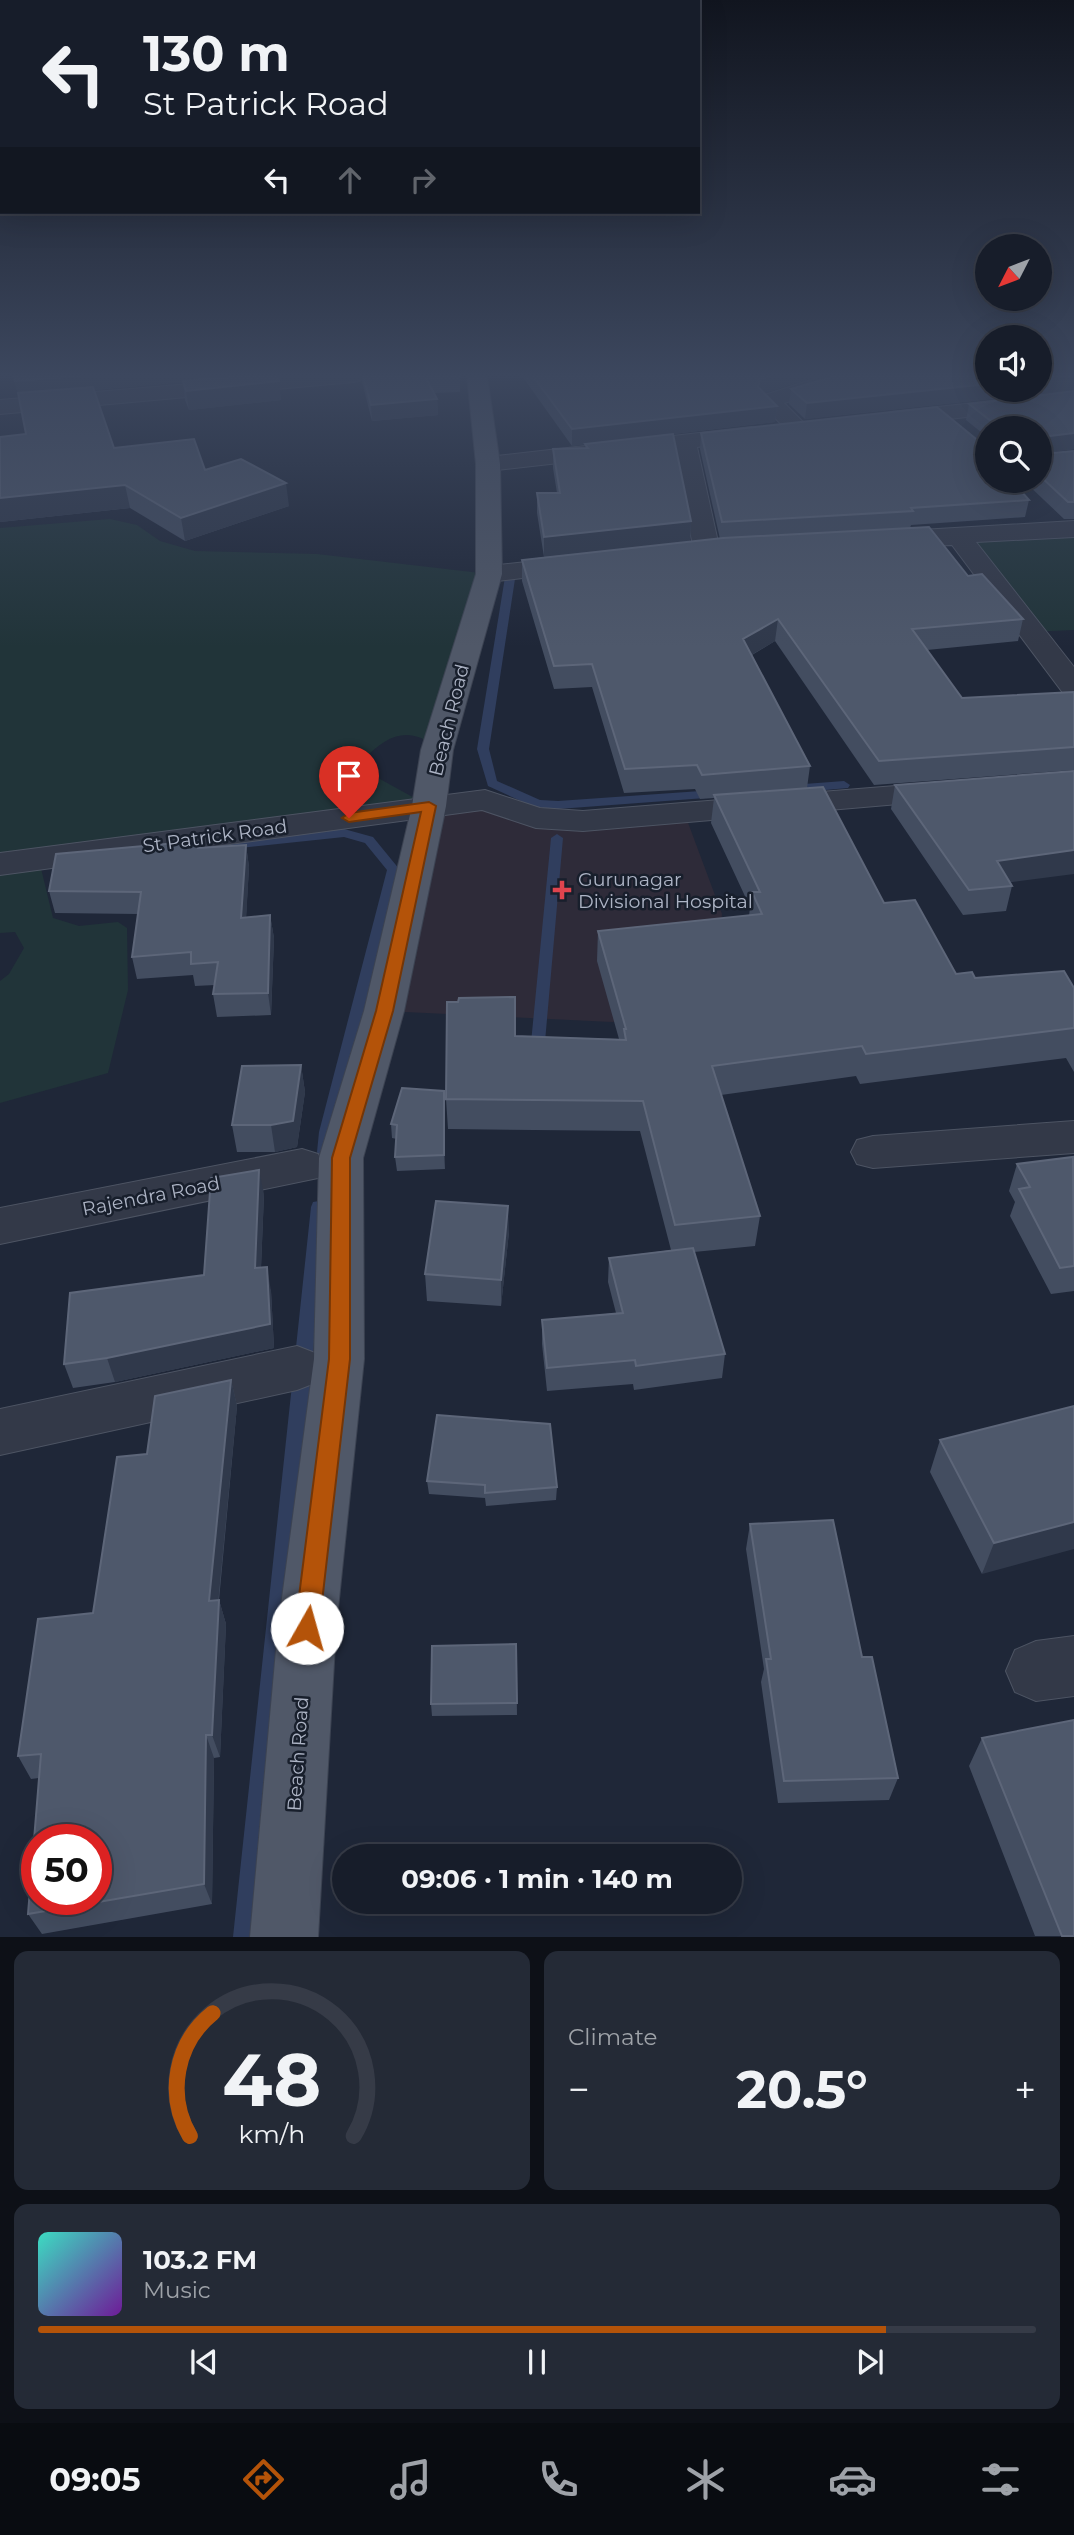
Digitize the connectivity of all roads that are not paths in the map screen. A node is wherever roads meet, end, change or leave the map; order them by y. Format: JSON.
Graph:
{"nodes":[{"id":1,"x":488,"y":466,"type":"edge"},
{"id":2,"x":689,"y":466,"type":"edge"},
{"id":3,"x":1036,"y":511,"type":"dead end"},
{"id":4,"x":1065,"y":530,"type":"edge"},
{"id":5,"x":956,"y":537,"type":"junction"},
{"id":6,"x":862,"y":542,"type":"edge"},
{"id":7,"x":734,"y":548,"type":"edge"},
{"id":8,"x":707,"y":551,"type":"junction"},
{"id":9,"x":681,"y":554,"type":"edge"},
{"id":10,"x":597,"y":562,"type":"edge"},
{"id":11,"x":489,"y":574,"type":"junction"},
{"id":12,"x":1074,"y":687,"type":"edge"},
{"id":13,"x":976,"y":789,"type":"edge"},
{"id":14,"x":429,"y":806,"type":"junction"},
{"id":15,"x":0,"y":863,"type":"edge"},
{"id":16,"x":1074,"y":1138,"type":"edge"},
{"id":17,"x":873,"y":1152,"type":"dead end"},
{"id":18,"x":302,"y":1166,"type":"dead end"},
{"id":19,"x":0,"y":1226,"type":"edge"},
{"id":20,"x":297,"y":1368,"type":"dead end"},
{"id":21,"x":0,"y":1432,"type":"edge"},
{"id":22,"x":284,"y":1937,"type":"edge"}],
"edges":[{"from":1,"to":11,"type":"main road","name":"Beach Road"},
{"from":2,"to":8,"type":"street"},
{"from":3,"to":4,"type":"street"},
{"from":4,"to":5,"type":"street"},
{"from":5,"to":6,"type":"street"},
{"from":5,"to":12,"type":"street"},
{"from":7,"to":8,"type":"street"},
{"from":8,"to":9,"type":"street"},
{"from":10,"to":11,"type":"street"},
{"from":11,"to":14,"type":"main road","name":"Beach Road"},
{"from":13,"to":14,"type":"street","name":"St Patrick Road"},
{"from":14,"to":15,"type":"street","name":"St Patrick Road"},
{"from":14,"to":22,"type":"main road","name":"Beach Road"},
{"from":16,"to":17,"type":"street"},
{"from":18,"to":19,"type":"street","name":"Rajendra Road"},
{"from":20,"to":21,"type":"street"}]}
